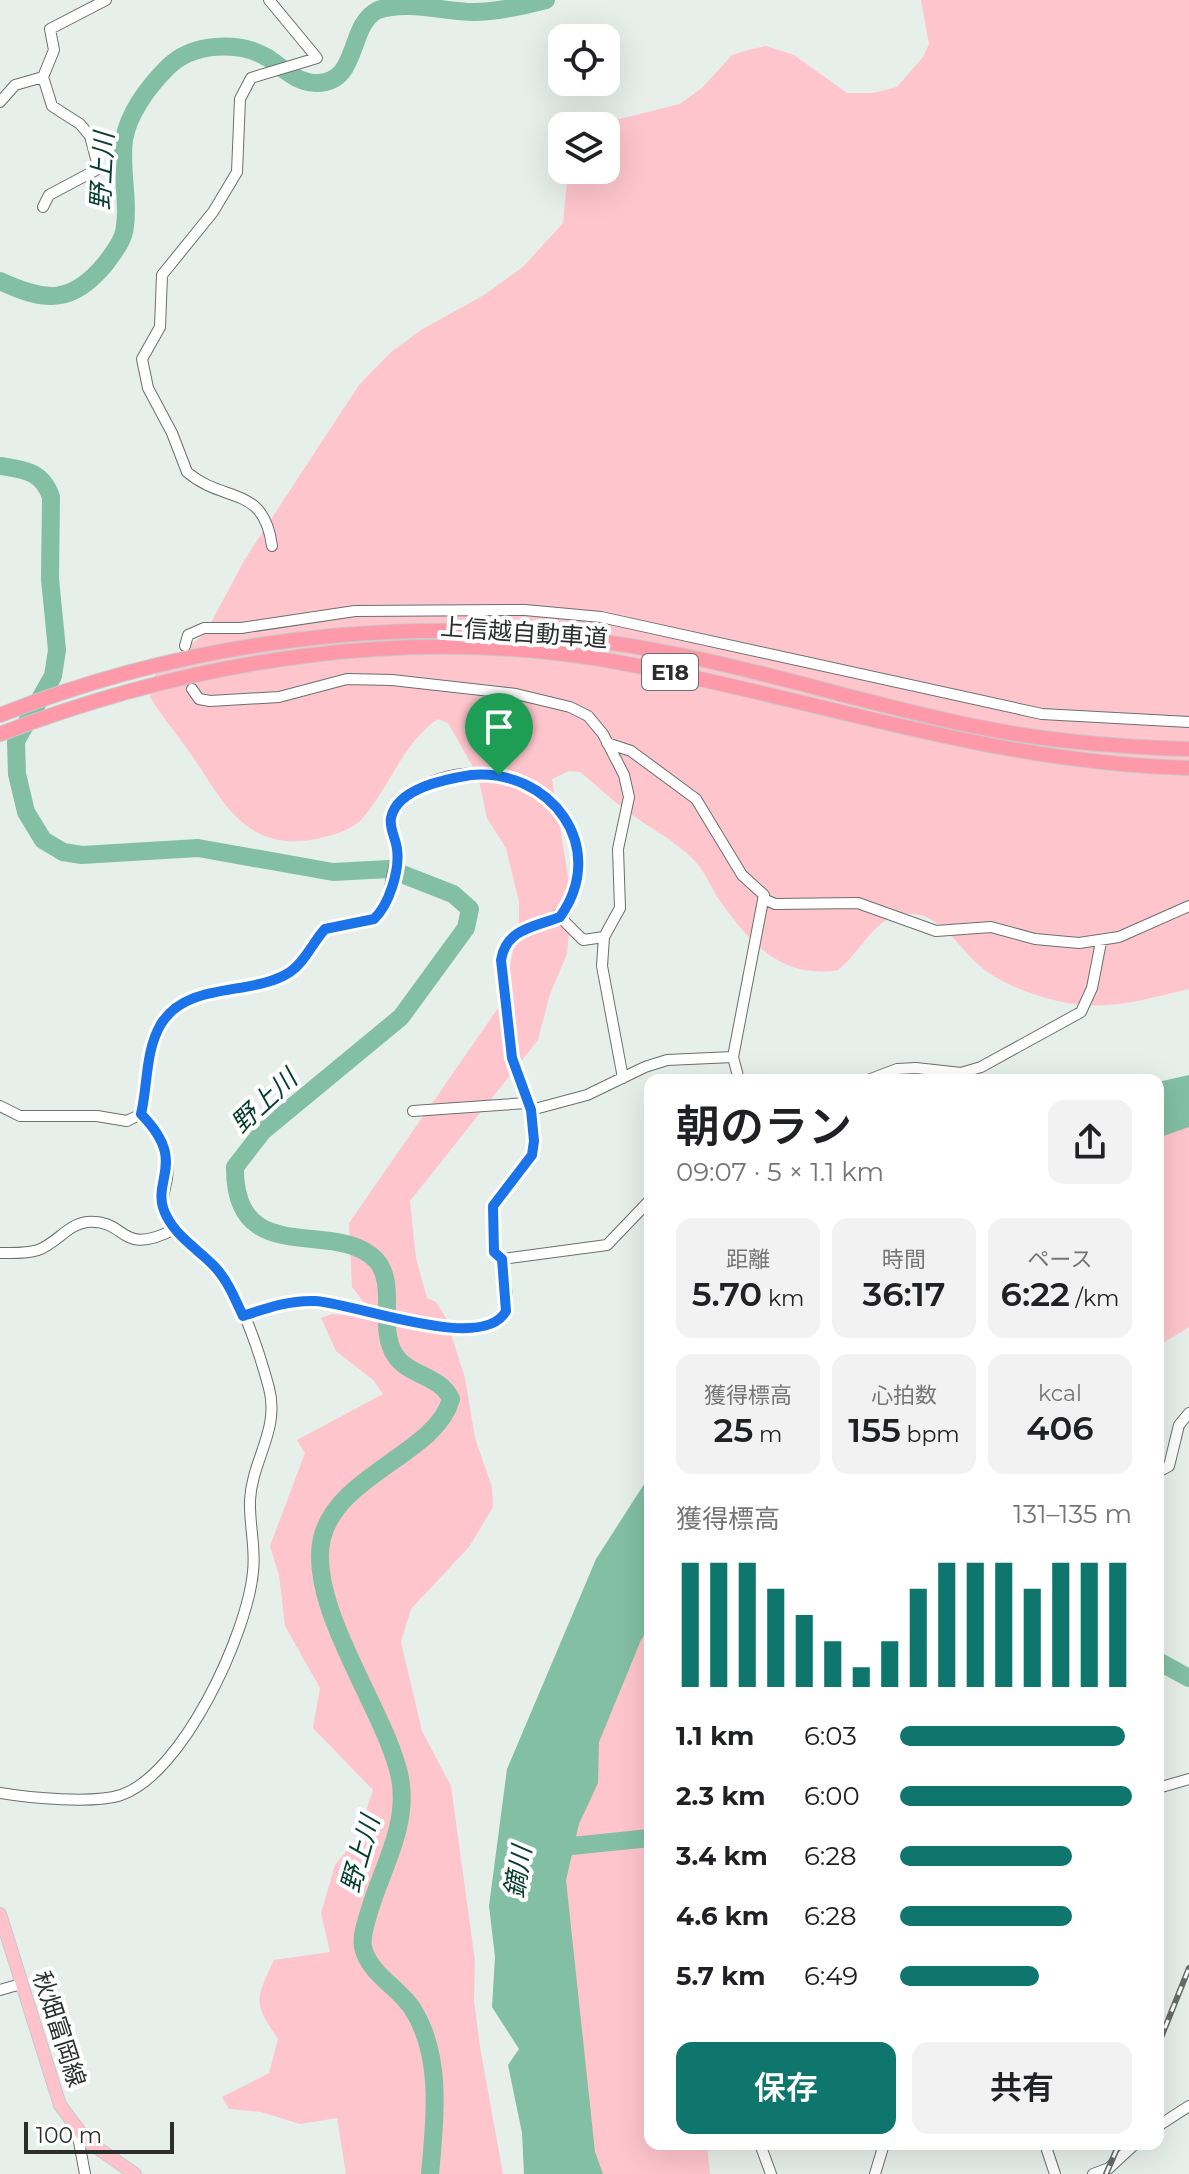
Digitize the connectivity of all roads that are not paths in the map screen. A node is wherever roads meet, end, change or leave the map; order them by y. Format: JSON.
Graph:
{"nodes":[{"id":1,"x":106,"y":0,"type":"edge"},
{"id":2,"x":269,"y":0,"type":"edge"},
{"id":3,"x":43,"y":77,"type":"junction"},
{"id":4,"x":0,"y":102,"type":"edge"},
{"id":5,"x":43,"y":207,"type":"dead end"},
{"id":6,"x":272,"y":546,"type":"dead end"},
{"id":7,"x":185,"y":646,"type":"dead end"},
{"id":8,"x":192,"y":689,"type":"dead end"},
{"id":9,"x":0,"y":715,"type":"edge"},
{"id":10,"x":1189,"y":722,"type":"edge"},
{"id":11,"x":0,"y":734,"type":"edge"},
{"id":12,"x":607,"y":743,"type":"junction"},
{"id":13,"x":1189,"y":749,"type":"edge"},
{"id":14,"x":1189,"y":768,"type":"edge"},
{"id":15,"x":766,"y":900,"type":"junction"},
{"id":16,"x":1189,"y":906,"type":"edge"},
{"id":17,"x":560,"y":917,"type":"junction"},
{"id":18,"x":604,"y":937,"type":"junction"},
{"id":19,"x":1101,"y":942,"type":"junction"},
{"id":20,"x":733,"y":1057,"type":"junction"},
{"id":21,"x":737,"y":1074,"type":"edge"},
{"id":22,"x":884,"y":1074,"type":"edge"},
{"id":23,"x":623,"y":1078,"type":"junction"},
{"id":24,"x":0,"y":1106,"type":"edge"},
{"id":25,"x":529,"y":1107,"type":"junction"},
{"id":26,"x":413,"y":1111,"type":"dead end"},
{"id":27,"x":141,"y":1114,"type":"junction"},
{"id":28,"x":644,"y":1206,"type":"edge"},
{"id":29,"x":175,"y":1229,"type":"junction"},
{"id":30,"x":0,"y":1253,"type":"edge"},
{"id":31,"x":502,"y":1259,"type":"junction"},
{"id":32,"x":243,"y":1316,"type":"junction"},
{"id":33,"x":1189,"y":1413,"type":"edge"},
{"id":34,"x":1164,"y":1469,"type":"edge"},
{"id":35,"x":1189,"y":1779,"type":"edge"},
{"id":36,"x":1164,"y":1786,"type":"edge"},
{"id":37,"x":0,"y":1793,"type":"edge"},
{"id":38,"x":0,"y":1914,"type":"edge"},
{"id":39,"x":21,"y":1984,"type":"junction"},
{"id":40,"x":0,"y":1990,"type":"edge"},
{"id":41,"x":1189,"y":2106,"type":"edge"},
{"id":42,"x":1164,"y":2122,"type":"edge"},
{"id":43,"x":77,"y":2131,"type":"junction"},
{"id":44,"x":762,"y":2150,"type":"edge"},
{"id":45,"x":882,"y":2150,"type":"edge"},
{"id":46,"x":1047,"y":2150,"type":"edge"},
{"id":47,"x":1128,"y":2150,"type":"edge"},
{"id":48,"x":85,"y":2174,"type":"edge"},
{"id":49,"x":135,"y":2174,"type":"edge"},
{"id":50,"x":771,"y":2174,"type":"edge"},
{"id":51,"x":875,"y":2174,"type":"edge"},
{"id":52,"x":1055,"y":2174,"type":"edge"},
{"id":53,"x":1093,"y":2174,"type":"edge"}],
"edges":[{"from":1,"to":3,"type":"street"},
{"from":2,"to":6,"type":"street"},
{"from":3,"to":4,"type":"street"},
{"from":3,"to":5,"type":"street"},
{"from":7,"to":10,"type":"street"},
{"from":8,"to":12,"type":"street"},
{"from":9,"to":13,"type":"highway","name":"上信越自動車道","number":"E18"},
{"from":11,"to":14,"type":"highway","name":"上信越自動車道","number":"E18"},
{"from":12,"to":15,"type":"street"},
{"from":12,"to":18,"type":"street"},
{"from":15,"to":19,"type":"street"},
{"from":15,"to":20,"type":"street"},
{"from":16,"to":19,"type":"street"},
{"from":17,"to":18,"type":"street"},
{"from":17,"to":25,"type":"street"},
{"from":17,"to":27,"type":"street"},
{"from":18,"to":23,"type":"street"},
{"from":19,"to":22,"type":"street"},
{"from":20,"to":21,"type":"street"},
{"from":20,"to":23,"type":"street"},
{"from":23,"to":25,"type":"street"},
{"from":24,"to":27,"type":"street"},
{"from":25,"to":26,"type":"street"},
{"from":25,"to":31,"type":"street"},
{"from":27,"to":29,"type":"street"},
{"from":28,"to":31,"type":"street"},
{"from":29,"to":30,"type":"street"},
{"from":29,"to":32,"type":"street"},
{"from":31,"to":32,"type":"street"},
{"from":32,"to":37,"type":"street"},
{"from":33,"to":34,"type":"street"},
{"from":35,"to":36,"type":"street"},
{"from":38,"to":39,"type":"main road","name":"秋畑富岡線"},
{"from":39,"to":40,"type":"street"},
{"from":39,"to":43,"type":"main road","name":"秋畑富岡線"},
{"from":41,"to":42,"type":"street"},
{"from":43,"to":48,"type":"street"},
{"from":43,"to":49,"type":"main road","name":"秋畑富岡線"},
{"from":44,"to":50,"type":"street"},
{"from":45,"to":51,"type":"street"},
{"from":46,"to":52,"type":"street"},
{"from":47,"to":53,"type":"street"}]}
